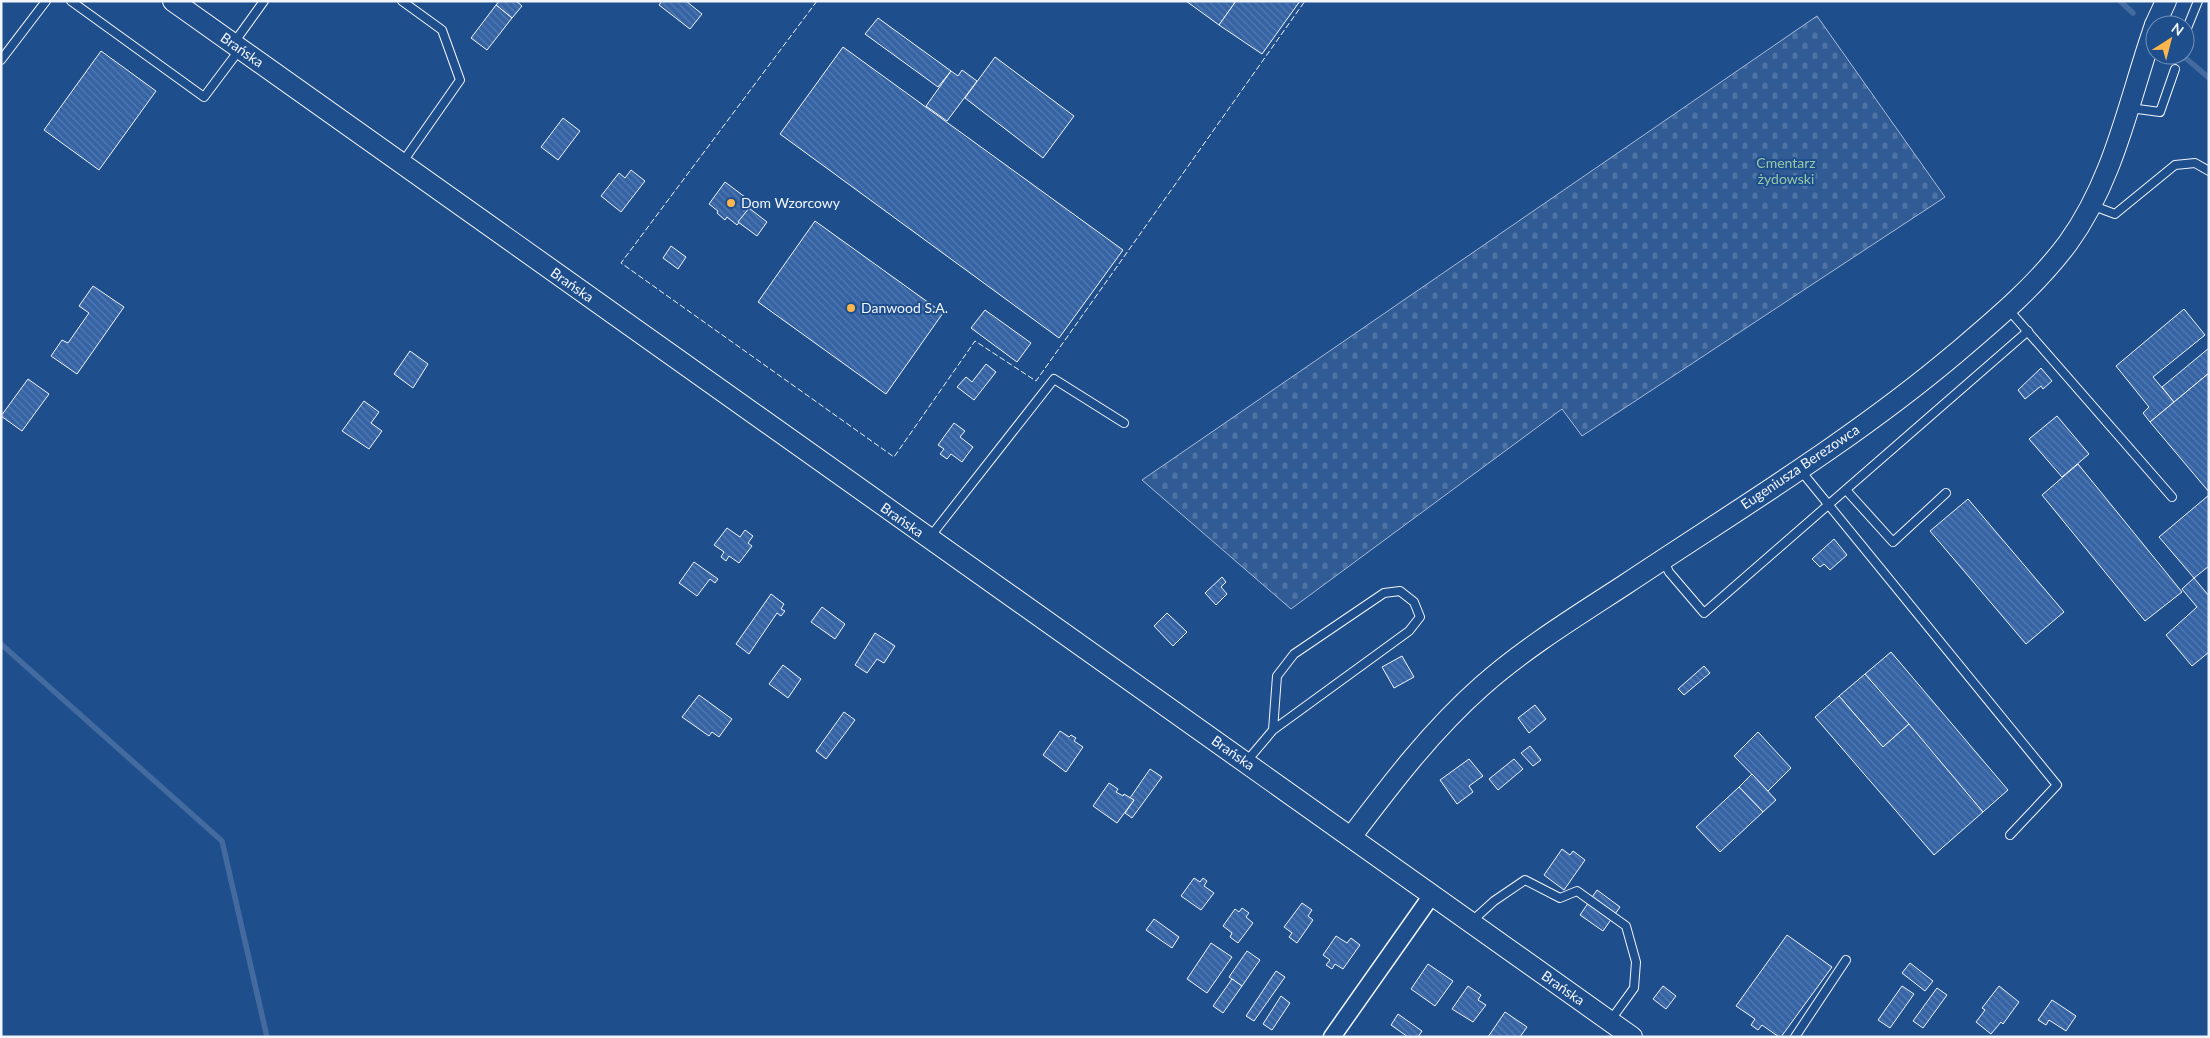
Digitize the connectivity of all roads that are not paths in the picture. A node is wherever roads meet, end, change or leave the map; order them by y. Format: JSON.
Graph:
{"nodes":[{"id":1,"x":46,"y":1,"type":"edge"},
{"id":2,"x":71,"y":1,"type":"edge"},
{"id":3,"x":173,"y":1,"type":"edge"},
{"id":4,"x":264,"y":1,"type":"edge"},
{"id":5,"x":402,"y":1,"type":"edge"},
{"id":6,"x":2166,"y":1,"type":"edge"},
{"id":7,"x":2198,"y":1,"type":"edge"},
{"id":8,"x":2160,"y":15,"type":"edge"},
{"id":9,"x":2192,"y":15,"type":"edge"},
{"id":10,"x":236,"y":46,"type":"junction"},
{"id":11,"x":2145,"y":53,"type":"edge"},
{"id":12,"x":1,"y":60,"type":"edge"},
{"id":13,"x":2175,"y":69,"type":"dead end"},
{"id":14,"x":2130,"y":108,"type":"junction"},
{"id":15,"x":402,"y":164,"type":"junction"},
{"id":16,"x":2209,"y":172,"type":"edge"},
{"id":17,"x":2091,"y":205,"type":"junction"},
{"id":18,"x":2008,"y":309,"type":"junction"},
{"id":19,"x":2028,"y":331,"type":"junction"},
{"id":20,"x":1124,"y":423,"type":"dead end"},
{"id":21,"x":1800,"y":469,"type":"junction"},
{"id":22,"x":1846,"y":490,"type":"junction"},
{"id":23,"x":1946,"y":492,"type":"dead end"},
{"id":24,"x":2172,"y":498,"type":"dead end"},
{"id":25,"x":1828,"y":504,"type":"junction"},
{"id":26,"x":929,"y":539,"type":"junction"},
{"id":27,"x":1663,"y":560,"type":"junction"},
{"id":28,"x":1273,"y":730,"type":"junction"},
{"id":29,"x":1246,"y":762,"type":"junction"},
{"id":30,"x":2010,"y":835,"type":"dead end"},
{"id":31,"x":1352,"y":837,"type":"junction"},
{"id":32,"x":1432,"y":895,"type":"junction"},
{"id":33,"x":1471,"y":922,"type":"junction"},
{"id":34,"x":1846,"y":960,"type":"dead end"},
{"id":35,"x":1610,"y":1021,"type":"junction"},
{"id":36,"x":1332,"y":1037,"type":"edge"},
{"id":37,"x":1632,"y":1037,"type":"edge"},
{"id":38,"x":1795,"y":1037,"type":"edge"}],
"edges":[{"from":1,"to":12,"type":"lane"},
{"from":2,"to":10,"type":"lane"},
{"from":3,"to":10,"type":"street","name":"Brańska"},
{"from":4,"to":10,"type":"lane"},
{"from":5,"to":15,"type":"lane"},
{"from":6,"to":8,"type":"street","name":"Eugeniusza Berezowca"},
{"from":7,"to":9,"type":"lane"},
{"from":10,"to":15,"type":"street","name":"Brańska"},
{"from":11,"to":14,"type":"street","name":"Eugeniusza Berezowca"},
{"from":13,"to":14,"type":"lane"},
{"from":14,"to":17,"type":"street","name":"Eugeniusza Berezowca"},
{"from":15,"to":26,"type":"street","name":"Brańska"},
{"from":16,"to":17,"type":"lane"},
{"from":17,"to":18,"type":"street","name":"Eugeniusza Berezowca"},
{"from":18,"to":19,"type":"lane"},
{"from":18,"to":21,"type":"street","name":"Eugeniusza Berezowca"},
{"from":19,"to":22,"type":"lane"},
{"from":19,"to":24,"type":"lane"},
{"from":20,"to":26,"type":"lane"},
{"from":21,"to":25,"type":"lane"},
{"from":21,"to":27,"type":"street","name":"Eugeniusza Berezowca"},
{"from":22,"to":23,"type":"lane"},
{"from":22,"to":25,"type":"lane"},
{"from":25,"to":27,"type":"lane"},
{"from":25,"to":30,"type":"lane"},
{"from":26,"to":29,"type":"street","name":"Brańska"},
{"from":27,"to":31,"type":"street","name":"Eugeniusza Berezowca"},
{"from":28,"to":28,"type":"lane"},
{"from":28,"to":29,"type":"lane"},
{"from":29,"to":31,"type":"street","name":"Brańska"},
{"from":31,"to":32,"type":"street","name":"Brańska"},
{"from":32,"to":33,"type":"street","name":"Brańska"},
{"from":32,"to":36,"type":"street"},
{"from":33,"to":35,"type":"street","name":"Brańska"},
{"from":33,"to":35,"type":"lane"},
{"from":34,"to":38,"type":"lane"},
{"from":35,"to":37,"type":"street","name":"Brańska"}]}
